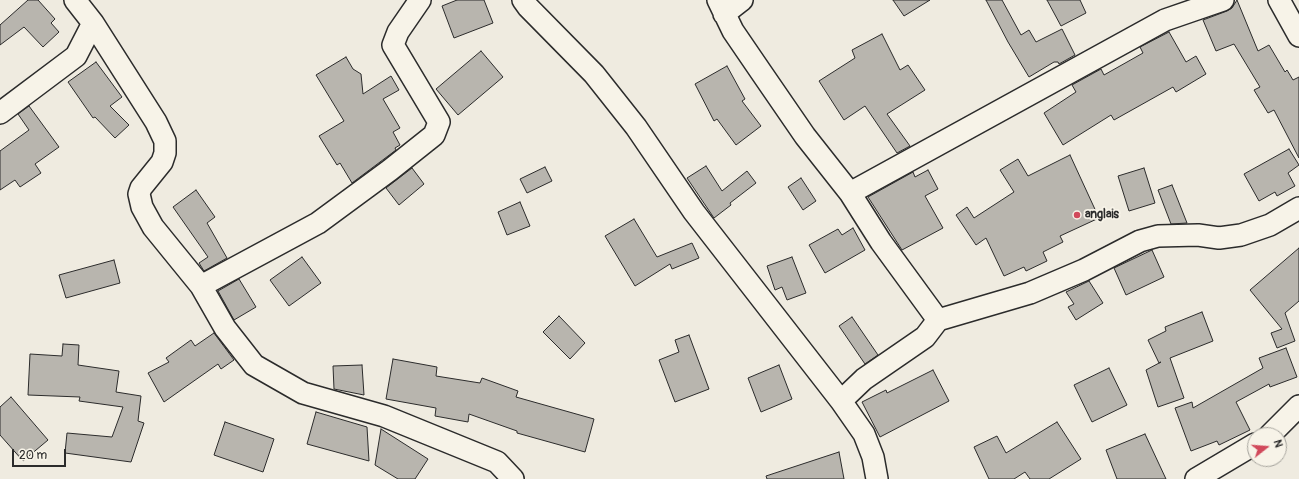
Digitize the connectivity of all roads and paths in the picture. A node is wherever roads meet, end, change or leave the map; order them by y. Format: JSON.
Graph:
{"nodes":[{"id":1,"x":75,"y":0,"type":"edge"},
{"id":2,"x":420,"y":0,"type":"edge"},
{"id":3,"x":523,"y":0,"type":"edge"},
{"id":4,"x":742,"y":0,"type":"edge"},
{"id":5,"x":1223,"y":0,"type":"edge"},
{"id":6,"x":1279,"y":0,"type":"edge"},
{"id":7,"x":721,"y":7,"type":"edge"},
{"id":8,"x":93,"y":23,"type":"junction"},
{"id":9,"x":1299,"y":36,"type":"edge"},
{"id":10,"x":0,"y":113,"type":"edge"},
{"id":11,"x":850,"y":193,"type":"junction"},
{"id":12,"x":1299,"y":208,"type":"edge"},
{"id":13,"x":201,"y":286,"type":"junction"},
{"id":14,"x":938,"y":320,"type":"junction"},
{"id":15,"x":841,"y":401,"type":"junction"},
{"id":16,"x":1299,"y":406,"type":"edge"},
{"id":17,"x":1278,"y":427,"type":"edge"},
{"id":18,"x":1247,"y":449,"type":"edge"},
{"id":19,"x":513,"y":479,"type":"edge"},
{"id":20,"x":877,"y":479,"type":"edge"},
{"id":21,"x":1196,"y":479,"type":"edge"}],
"edges":[{"from":1,"to":8,"type":"street"},
{"from":2,"to":13,"type":"street"},
{"from":3,"to":15,"type":"street"},
{"from":4,"to":7,"type":"street"},
{"from":5,"to":11,"type":"street"},
{"from":6,"to":9,"type":"street"},
{"from":7,"to":11,"type":"street"},
{"from":8,"to":10,"type":"street"},
{"from":8,"to":13,"type":"street"},
{"from":11,"to":14,"type":"street"},
{"from":12,"to":14,"type":"street"},
{"from":13,"to":19,"type":"street"},
{"from":14,"to":15,"type":"street"},
{"from":15,"to":20,"type":"street"},
{"from":16,"to":17,"type":"street"},
{"from":18,"to":21,"type":"street"}]}
